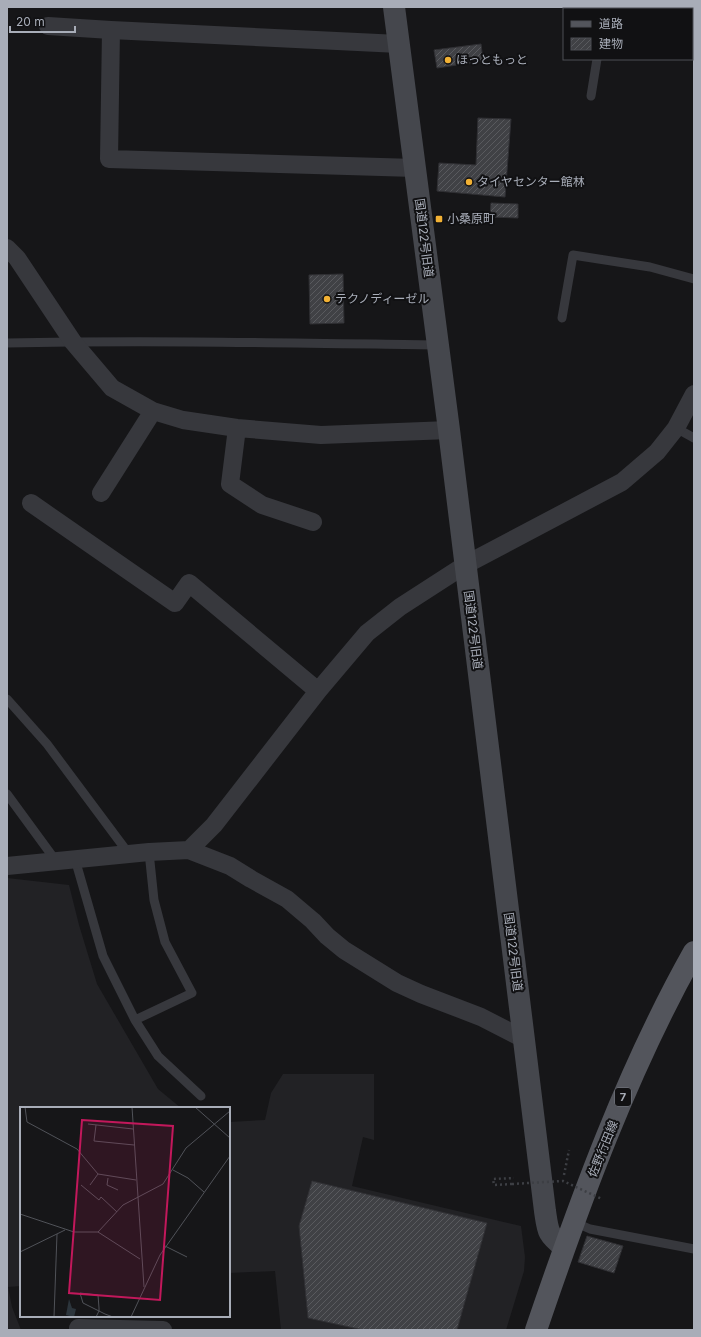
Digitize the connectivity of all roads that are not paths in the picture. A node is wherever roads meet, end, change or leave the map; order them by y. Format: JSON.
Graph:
{"nodes":[{"id":1,"x":394,"y":7,"type":"edge"},
{"id":2,"x":48,"y":26,"type":"dead end"},
{"id":3,"x":111,"y":30,"type":"junction"},
{"id":4,"x":399,"y":44,"type":"junction"},
{"id":5,"x":597,"y":60,"type":"edge"},
{"id":6,"x":591,"y":96,"type":"dead end"},
{"id":7,"x":415,"y":168,"type":"junction"},
{"id":8,"x":7,"y":248,"type":"edge"},
{"id":9,"x":694,"y":279,"type":"edge"},
{"id":10,"x":562,"y":318,"type":"dead end"},
{"id":11,"x":73,"y":342,"type":"junction"},
{"id":12,"x":7,"y":343,"type":"edge"},
{"id":13,"x":438,"y":345,"type":"junction"},
{"id":14,"x":694,"y":394,"type":"edge"},
{"id":15,"x":153,"y":411,"type":"junction"},
{"id":16,"x":236,"y":428,"type":"junction"},
{"id":17,"x":676,"y":428,"type":"junction"},
{"id":18,"x":449,"y":430,"type":"junction"},
{"id":19,"x":694,"y":438,"type":"edge"},
{"id":20,"x":101,"y":493,"type":"dead end"},
{"id":21,"x":31,"y":503,"type":"dead end"},
{"id":22,"x":314,"y":522,"type":"dead end"},
{"id":23,"x":465,"y":565,"type":"junction"},
{"id":24,"x":318,"y":691,"type":"junction"},
{"id":25,"x":7,"y":699,"type":"edge"},
{"id":26,"x":7,"y":794,"type":"edge"},
{"id":27,"x":189,"y":850,"type":"junction"},
{"id":28,"x":149,"y":852,"type":"junction"},
{"id":29,"x":129,"y":854,"type":"junction"},
{"id":30,"x":75,"y":859,"type":"junction"},
{"id":31,"x":56,"y":861,"type":"junction"},
{"id":32,"x":7,"y":866,"type":"edge"},
{"id":33,"x":694,"y":952,"type":"edge"},
{"id":34,"x":135,"y":1020,"type":"junction"},
{"id":35,"x":524,"y":1039,"type":"junction"},
{"id":36,"x":201,"y":1096,"type":"dead end"},
{"id":37,"x":574,"y":1222,"type":"junction"},
{"id":38,"x":564,"y":1247,"type":"junction"},
{"id":39,"x":694,"y":1249,"type":"edge"},
{"id":40,"x":79,"y":1330,"type":"edge"},
{"id":41,"x":163,"y":1330,"type":"edge"},
{"id":42,"x":536,"y":1330,"type":"edge"}],
"edges":[{"from":1,"to":4,"type":"street","name":"国道122号旧道"},
{"from":2,"to":3,"type":"street"},
{"from":3,"to":4,"type":"street"},
{"from":3,"to":7,"type":"street"},
{"from":4,"to":7,"type":"street","name":"国道122号旧道"},
{"from":5,"to":6,"type":"lane"},
{"from":7,"to":13,"type":"street","name":"国道122号旧道"},
{"from":8,"to":11,"type":"street"},
{"from":9,"to":10,"type":"lane"},
{"from":11,"to":12,"type":"lane"},
{"from":11,"to":13,"type":"lane"},
{"from":11,"to":15,"type":"street"},
{"from":13,"to":18,"type":"street","name":"国道122号旧道"},
{"from":14,"to":17,"type":"street"},
{"from":15,"to":16,"type":"street"},
{"from":15,"to":20,"type":"street"},
{"from":16,"to":18,"type":"street"},
{"from":16,"to":22,"type":"street"},
{"from":17,"to":19,"type":"lane"},
{"from":17,"to":23,"type":"street"},
{"from":18,"to":23,"type":"street","name":"国道122号旧道"},
{"from":21,"to":24,"type":"street"},
{"from":23,"to":24,"type":"street"},
{"from":23,"to":35,"type":"street","name":"国道122号旧道"},
{"from":24,"to":27,"type":"street"},
{"from":25,"to":29,"type":"lane"},
{"from":26,"to":31,"type":"lane"},
{"from":27,"to":28,"type":"street"},
{"from":27,"to":35,"type":"street"},
{"from":28,"to":29,"type":"street"},
{"from":28,"to":34,"type":"lane"},
{"from":29,"to":30,"type":"street"},
{"from":30,"to":31,"type":"street"},
{"from":30,"to":34,"type":"lane"},
{"from":31,"to":32,"type":"street"},
{"from":33,"to":37,"type":"main road","name":"佐野行田線","number":"7"},
{"from":34,"to":36,"type":"lane"},
{"from":35,"to":38,"type":"street","name":"国道122号旧道"},
{"from":37,"to":38,"type":"main road","name":"佐野行田線","number":"7"},
{"from":37,"to":39,"type":"lane"},
{"from":38,"to":42,"type":"main road","name":"佐野行田線","number":"7"},
{"from":40,"to":41,"type":"street"}]}
